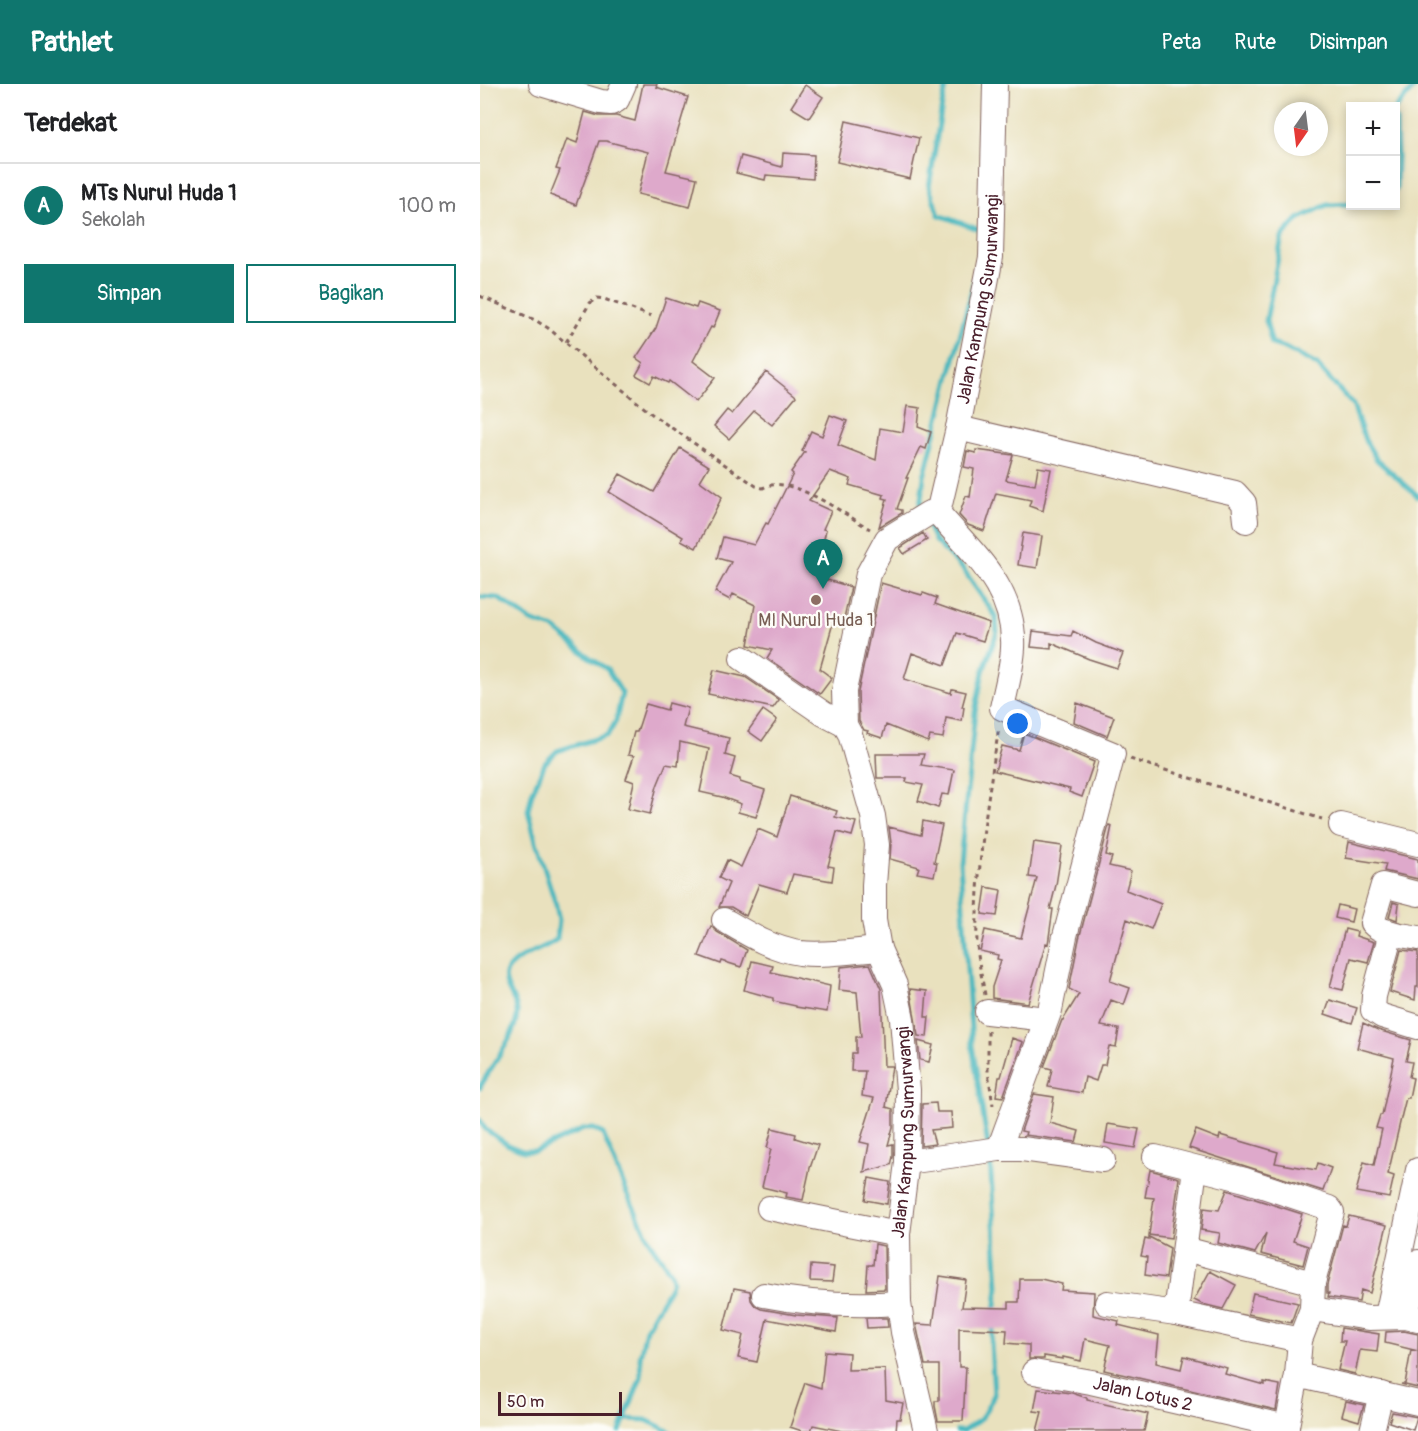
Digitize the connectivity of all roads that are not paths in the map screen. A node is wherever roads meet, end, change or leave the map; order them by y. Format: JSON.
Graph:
{"nodes":[{"id":1,"x":541,"y":84,"type":"edge"},
{"id":2,"x":624,"y":84,"type":"edge"},
{"id":3,"x":995,"y":84,"type":"edge"},
{"id":4,"x":958,"y":428,"type":"junction"},
{"id":5,"x":926,"y":517,"type":"junction"},
{"id":6,"x":1246,"y":521,"type":"dead end"},
{"id":7,"x":742,"y":658,"type":"dead end"},
{"id":8,"x":845,"y":725,"type":"junction"},
{"id":9,"x":1341,"y":825,"type":"road end"},
{"id":10,"x":1418,"y":844,"type":"edge"},
{"id":11,"x":1418,"y":894,"type":"edge"},
{"id":12,"x":724,"y":920,"type":"dead end"},
{"id":13,"x":1410,"y":931,"type":"edge"},
{"id":14,"x":879,"y":949,"type":"junction"},
{"id":15,"x":987,"y":1012,"type":"road end"},
{"id":16,"x":1046,"y":1019,"type":"junction"},
{"id":17,"x":1418,"y":1027,"type":"edge"},
{"id":18,"x":990,"y":1151,"type":"junction"},
{"id":19,"x":1155,"y":1157,"type":"dead end"},
{"id":20,"x":1103,"y":1160,"type":"dead end"},
{"id":21,"x":907,"y":1162,"type":"junction"},
{"id":22,"x":1195,"y":1168,"type":"junction"},
{"id":23,"x":1417,"y":1175,"type":"edge"},
{"id":24,"x":769,"y":1208,"type":"dead end"},
{"id":25,"x":898,"y":1234,"type":"junction"},
{"id":26,"x":1185,"y":1249,"type":"junction"},
{"id":27,"x":1418,"y":1262,"type":"edge"},
{"id":28,"x":1313,"y":1283,"type":"junction"},
{"id":29,"x":764,"y":1295,"type":"dead end"},
{"id":30,"x":899,"y":1303,"type":"junction"},
{"id":31,"x":1107,"y":1304,"type":"dead end"},
{"id":32,"x":1312,"y":1309,"type":"junction"},
{"id":33,"x":1176,"y":1313,"type":"junction"},
{"id":34,"x":1403,"y":1317,"type":"edge"},
{"id":35,"x":1300,"y":1340,"type":"junction"},
{"id":36,"x":1034,"y":1372,"type":"dead end"},
{"id":37,"x":1297,"y":1375,"type":"junction"},
{"id":38,"x":1381,"y":1394,"type":"junction"},
{"id":39,"x":1418,"y":1403,"type":"edge"},
{"id":40,"x":926,"y":1429,"type":"edge"},
{"id":41,"x":1287,"y":1429,"type":"edge"},
{"id":42,"x":1372,"y":1431,"type":"edge"}],
"edges":[{"from":1,"to":2,"type":"street"},
{"from":3,"to":4,"type":"street","name":"Jalan Kampung Sumurwangi"},
{"from":4,"to":5,"type":"street","name":"Jalan Kampung Sumurwangi"},
{"from":4,"to":6,"type":"street"},
{"from":5,"to":8,"type":"street","name":"Jalan Kampung Sumurwangi"},
{"from":5,"to":16,"type":"street"},
{"from":7,"to":8,"type":"street"},
{"from":8,"to":14,"type":"street","name":"Jalan Kampung Sumurwangi"},
{"from":9,"to":10,"type":"street"},
{"from":11,"to":13,"type":"street"},
{"from":12,"to":14,"type":"street"},
{"from":13,"to":17,"type":"street"},
{"from":14,"to":21,"type":"street","name":"Jalan Kampung Sumurwangi"},
{"from":15,"to":16,"type":"street"},
{"from":16,"to":18,"type":"street"},
{"from":18,"to":20,"type":"street"},
{"from":18,"to":21,"type":"street"},
{"from":19,"to":22,"type":"street"},
{"from":21,"to":25,"type":"street","name":"Jalan Kampung Sumurwangi"},
{"from":22,"to":26,"type":"street"},
{"from":22,"to":28,"type":"street"},
{"from":23,"to":34,"type":"street"},
{"from":24,"to":25,"type":"street"},
{"from":25,"to":30,"type":"street","name":"Jalan Kampung Sumurwangi"},
{"from":26,"to":28,"type":"street"},
{"from":26,"to":33,"type":"street"},
{"from":27,"to":34,"type":"street"},
{"from":28,"to":32,"type":"street"},
{"from":29,"to":30,"type":"street"},
{"from":30,"to":40,"type":"street","name":"Jalan Kampung Sumurwangi"},
{"from":31,"to":33,"type":"street"},
{"from":32,"to":34,"type":"street"},
{"from":32,"to":35,"type":"street"},
{"from":33,"to":35,"type":"street"},
{"from":35,"to":37,"type":"street"},
{"from":36,"to":41,"type":"street","name":"Jalan Lotus 2"},
{"from":37,"to":38,"type":"street"},
{"from":37,"to":41,"type":"street"},
{"from":38,"to":39,"type":"street"},
{"from":38,"to":42,"type":"street"}]}
